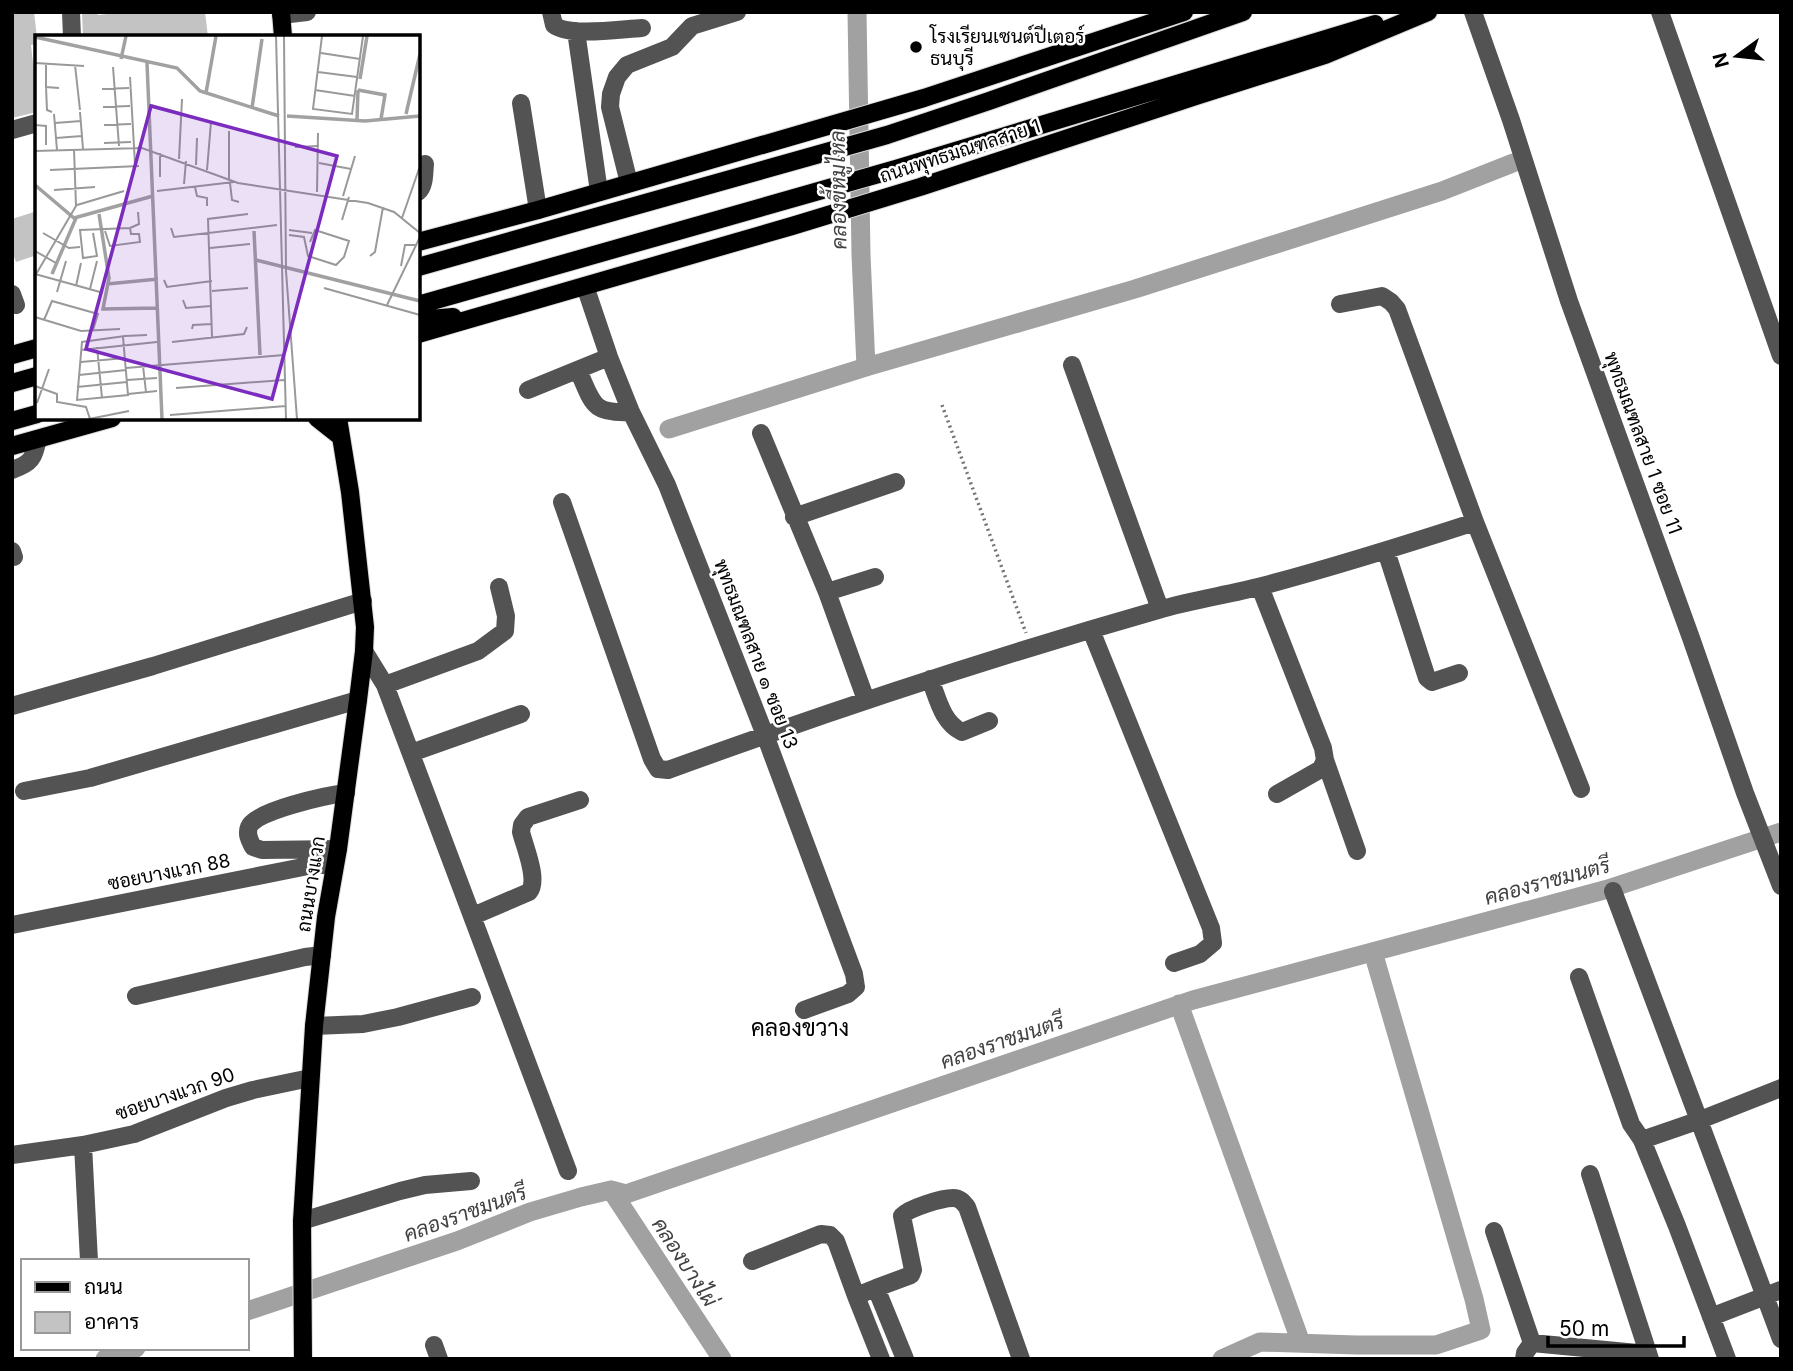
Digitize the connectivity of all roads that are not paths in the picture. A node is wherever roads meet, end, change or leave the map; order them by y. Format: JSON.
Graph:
{"nodes":[{"id":1,"x":71,"y":12,"type":"edge"},
{"id":2,"x":307,"y":12,"type":"edge"},
{"id":3,"x":551,"y":12,"type":"edge"},
{"id":4,"x":737,"y":12,"type":"edge"},
{"id":5,"x":1184,"y":12,"type":"edge"},
{"id":6,"x":1243,"y":12,"type":"edge"},
{"id":7,"x":1413,"y":12,"type":"edge"},
{"id":8,"x":1428,"y":12,"type":"edge"},
{"id":9,"x":1474,"y":12,"type":"edge"},
{"id":10,"x":1660,"y":12,"type":"edge"},
{"id":11,"x":281,"y":14,"type":"edge"},
{"id":12,"x":642,"y":29,"type":"dead end"},
{"id":13,"x":576,"y":31,"type":"junction"},
{"id":14,"x":72,"y":35,"type":"edge"},
{"id":15,"x":283,"y":35,"type":"edge"},
{"id":16,"x":521,"y":103,"type":"dead end"},
{"id":17,"x":35,"y":124,"type":"edge"},
{"id":18,"x":12,"y":130,"type":"edge"},
{"id":19,"x":425,"y":164,"type":"dead end"},
{"id":20,"x":629,"y":183,"type":"junction"},
{"id":21,"x":420,"y":190,"type":"edge"},
{"id":22,"x":599,"y":192,"type":"junction"},
{"id":23,"x":538,"y":209,"type":"junction"},
{"id":24,"x":478,"y":226,"type":"junction"},
{"id":25,"x":420,"y":241,"type":"edge"},
{"id":26,"x":420,"y":254,"type":"edge"},
{"id":27,"x":420,"y":266,"type":"edge"},
{"id":28,"x":585,"y":286,"type":"junction"},
{"id":29,"x":420,"y":304,"type":"edge"},
{"id":30,"x":1340,"y":304,"type":"dead end"},
{"id":31,"x":421,"y":331,"type":"edge"},
{"id":32,"x":35,"y":349,"type":"edge"},
{"id":33,"x":12,"y":355,"type":"edge"},
{"id":34,"x":1781,"y":356,"type":"edge"},
{"id":35,"x":609,"y":357,"type":"junction"},
{"id":36,"x":1072,"y":365,"type":"dead end"},
{"id":37,"x":578,"y":370,"type":"junction"},
{"id":38,"x":35,"y":377,"type":"edge"},
{"id":39,"x":12,"y":383,"type":"edge"},
{"id":40,"x":528,"y":390,"type":"dead end"},
{"id":41,"x":631,"y":412,"type":"junction"},
{"id":42,"x":35,"y":415,"type":"edge"},
{"id":43,"x":105,"y":420,"type":"edge"},
{"id":44,"x":320,"y":420,"type":"edge"},
{"id":45,"x":338,"y":420,"type":"edge"},
{"id":46,"x":349,"y":420,"type":"edge"},
{"id":47,"x":12,"y":421,"type":"edge"},
{"id":48,"x":761,"y":433,"type":"dead end"},
{"id":49,"x":341,"y":437,"type":"junction"},
{"id":50,"x":38,"y":439,"type":"junction"},
{"id":51,"x":12,"y":446,"type":"edge"},
{"id":52,"x":12,"y":470,"type":"edge"},
{"id":53,"x":896,"y":482,"type":"dead end"},
{"id":54,"x":562,"y":502,"type":"dead end"},
{"id":55,"x":794,"y":517,"type":"junction"},
{"id":56,"x":1475,"y":522,"type":"junction"},
{"id":57,"x":1386,"y":551,"type":"junction"},
{"id":58,"x":874,"y":578,"type":"dead end"},
{"id":59,"x":499,"y":587,"type":"dead end"},
{"id":60,"x":1260,"y":587,"type":"junction"},
{"id":61,"x":827,"y":592,"type":"junction"},
{"id":62,"x":363,"y":601,"type":"junction"},
{"id":63,"x":1160,"y":609,"type":"junction"},
{"id":64,"x":1091,"y":630,"type":"junction"},
{"id":65,"x":365,"y":651,"type":"junction"},
{"id":66,"x":1459,"y":673,"type":"dead end"},
{"id":67,"x":930,"y":679,"type":"junction"},
{"id":68,"x":385,"y":685,"type":"junction"},
{"id":69,"x":359,"y":700,"type":"junction"},
{"id":70,"x":866,"y":700,"type":"junction"},
{"id":71,"x":12,"y":706,"type":"edge"},
{"id":72,"x":522,"y":714,"type":"dead end"},
{"id":73,"x":989,"y":722,"type":"dead end"},
{"id":74,"x":765,"y":735,"type":"junction"},
{"id":75,"x":411,"y":753,"type":"junction"},
{"id":76,"x":1325,"y":760,"type":"junction"},
{"id":77,"x":1581,"y":789,"type":"dead end"},
{"id":78,"x":24,"y":791,"type":"dead end"},
{"id":79,"x":346,"y":793,"type":"junction"},
{"id":80,"x":1278,"y":793,"type":"dead end"},
{"id":81,"x":580,"y":800,"type":"dead end"},
{"id":82,"x":1357,"y":851,"type":"dead end"},
{"id":83,"x":336,"y":858,"type":"junction"},
{"id":84,"x":1781,"y":886,"type":"edge"},
{"id":85,"x":1614,"y":891,"type":"dead end"},
{"id":86,"x":473,"y":916,"type":"junction"},
{"id":87,"x":12,"y":925,"type":"edge"},
{"id":88,"x":322,"y":955,"type":"junction"},
{"id":89,"x":1174,"y":963,"type":"dead end"},
{"id":90,"x":1579,"y":976,"type":"dead end"},
{"id":91,"x":136,"y":996,"type":"dead end"},
{"id":92,"x":472,"y":998,"type":"dead end"},
{"id":93,"x":804,"y":1010,"type":"dead end"},
{"id":94,"x":314,"y":1026,"type":"junction"},
{"id":95,"x":310,"y":1078,"type":"junction"},
{"id":96,"x":1781,"y":1088,"type":"edge"},
{"id":97,"x":1700,"y":1120,"type":"junction"},
{"id":98,"x":1642,"y":1140,"type":"junction"},
{"id":99,"x":83,"y":1144,"type":"junction"},
{"id":100,"x":12,"y":1155,"type":"edge"},
{"id":101,"x":568,"y":1171,"type":"dead end"},
{"id":102,"x":1590,"y":1174,"type":"dead end"},
{"id":103,"x":471,"y":1181,"type":"dead end"},
{"id":104,"x":302,"y":1221,"type":"junction"},
{"id":105,"x":1494,"y":1231,"type":"dead end"},
{"id":106,"x":89,"y":1259,"type":"edge"},
{"id":107,"x":752,"y":1261,"type":"dead end"},
{"id":108,"x":876,"y":1288,"type":"junction"},
{"id":109,"x":1773,"y":1294,"type":"edge"},
{"id":110,"x":856,"y":1296,"type":"junction"},
{"id":111,"x":1711,"y":1317,"type":"junction"},
{"id":112,"x":1781,"y":1339,"type":"edge"},
{"id":113,"x":1528,"y":1351,"type":"edge"},
{"id":114,"x":302,"y":1355,"type":"edge"},
{"id":115,"x":1649,"y":1356,"type":"edge"},
{"id":116,"x":881,"y":1359,"type":"edge"},
{"id":117,"x":905,"y":1359,"type":"edge"},
{"id":118,"x":1021,"y":1359,"type":"edge"},
{"id":119,"x":1727,"y":1359,"type":"edge"}],
"edges":[{"from":1,"to":14,"type":"street"},
{"from":2,"to":11,"type":"street"},
{"from":3,"to":13,"type":"street"},
{"from":4,"to":20,"type":"street"},
{"from":5,"to":20,"type":"main road"},
{"from":6,"to":27,"type":"main road","name":"ถนนพุทธมณฑลสาย 1"},
{"from":7,"to":29,"type":"main road","name":"ถนนพุทธมณฑลสาย 1"},
{"from":8,"to":28,"type":"main road","name":"ถนนพุทธมณฑลสาย 1"},
{"from":9,"to":84,"type":"street","name":"พุทธมณฑลสาย 1 ซอย 11"},
{"from":10,"to":34,"type":"street"},
{"from":11,"to":15,"type":"main road"},
{"from":12,"to":13,"type":"street"},
{"from":13,"to":22,"type":"street"},
{"from":16,"to":23,"type":"street"},
{"from":17,"to":18,"type":"street"},
{"from":19,"to":21,"type":"street"},
{"from":20,"to":22,"type":"main road"},
{"from":22,"to":23,"type":"main road"},
{"from":23,"to":24,"type":"main road"},
{"from":24,"to":25,"type":"main road"},
{"from":24,"to":26,"type":"main road"},
{"from":28,"to":31,"type":"main road","name":"ถนนพุทธมณฑลสาย 1"},
{"from":28,"to":35,"type":"street","name":"พุทธมณฑลสาย ๑ ซอย 13"},
{"from":30,"to":56,"type":"street"},
{"from":32,"to":33,"type":"main road"},
{"from":35,"to":37,"type":"street"},
{"from":35,"to":41,"type":"street","name":"พุทธมณฑลสาย ๑ ซอย 13"},
{"from":36,"to":63,"type":"street"},
{"from":37,"to":40,"type":"street"},
{"from":37,"to":41,"type":"street"},
{"from":38,"to":39,"type":"main road"},
{"from":41,"to":74,"type":"street","name":"พุทธมณฑลสาย ๑ ซอย 13"},
{"from":42,"to":47,"type":"main road"},
{"from":43,"to":50,"type":"main road"},
{"from":44,"to":49,"type":"main road"},
{"from":45,"to":49,"type":"main road","name":"ถนนบางแวก"},
{"from":46,"to":49,"type":"main road"},
{"from":48,"to":55,"type":"street"},
{"from":49,"to":62,"type":"main road","name":"ถนนบางแวก"},
{"from":50,"to":51,"type":"main road"},
{"from":50,"to":52,"type":"street"},
{"from":53,"to":55,"type":"street"},
{"from":54,"to":74,"type":"street"},
{"from":55,"to":61,"type":"street"},
{"from":56,"to":57,"type":"street"},
{"from":56,"to":77,"type":"street"},
{"from":57,"to":60,"type":"street"},
{"from":57,"to":66,"type":"street"},
{"from":58,"to":61,"type":"street"},
{"from":59,"to":68,"type":"street"},
{"from":60,"to":63,"type":"street"},
{"from":60,"to":76,"type":"street"},
{"from":61,"to":70,"type":"street"},
{"from":62,"to":65,"type":"main road","name":"ถนนบางแวก"},
{"from":62,"to":71,"type":"street"},
{"from":63,"to":64,"type":"street"},
{"from":64,"to":67,"type":"street"},
{"from":64,"to":89,"type":"street"},
{"from":65,"to":68,"type":"street"},
{"from":65,"to":69,"type":"main road","name":"ถนนบางแวก"},
{"from":67,"to":70,"type":"street"},
{"from":67,"to":73,"type":"street"},
{"from":68,"to":75,"type":"street"},
{"from":69,"to":78,"type":"street"},
{"from":69,"to":79,"type":"main road","name":"ถนนบางแวก"},
{"from":70,"to":74,"type":"street"},
{"from":72,"to":75,"type":"street"},
{"from":74,"to":93,"type":"street","name":"พุทธมณฑลสาย ๑ ซอย 13"},
{"from":75,"to":86,"type":"street"},
{"from":76,"to":80,"type":"street"},
{"from":76,"to":82,"type":"street"},
{"from":79,"to":83,"type":"main road","name":"ถนนบางแวก"},
{"from":79,"to":83,"type":"street"},
{"from":81,"to":86,"type":"street"},
{"from":83,"to":87,"type":"street","name":"ซอยบางแวก 88"},
{"from":83,"to":88,"type":"main road","name":"ถนนบางแวก"},
{"from":85,"to":97,"type":"street"},
{"from":86,"to":101,"type":"street"},
{"from":88,"to":91,"type":"street"},
{"from":88,"to":94,"type":"main road","name":"ถนนบางแวก"},
{"from":90,"to":98,"type":"street"},
{"from":92,"to":94,"type":"street"},
{"from":94,"to":95,"type":"main road","name":"ถนนบางแวก"},
{"from":95,"to":99,"type":"street","name":"ซอยบางแวก 90"},
{"from":95,"to":104,"type":"main road","name":"ถนนบางแวก"},
{"from":96,"to":97,"type":"street"},
{"from":97,"to":98,"type":"street"},
{"from":97,"to":109,"type":"street"},
{"from":98,"to":111,"type":"street"},
{"from":99,"to":100,"type":"street","name":"ซอยบางแวก 90"},
{"from":99,"to":106,"type":"street"},
{"from":102,"to":115,"type":"street"},
{"from":103,"to":104,"type":"street"},
{"from":104,"to":114,"type":"main road","name":"ถนนบางแวก"},
{"from":105,"to":113,"type":"street"},
{"from":107,"to":110,"type":"street"},
{"from":108,"to":110,"type":"street"},
{"from":108,"to":117,"type":"street"},
{"from":108,"to":118,"type":"street"},
{"from":109,"to":111,"type":"street"},
{"from":109,"to":112,"type":"street"},
{"from":110,"to":116,"type":"street"},
{"from":111,"to":119,"type":"street"},
{"from":113,"to":115,"type":"street"}]}
